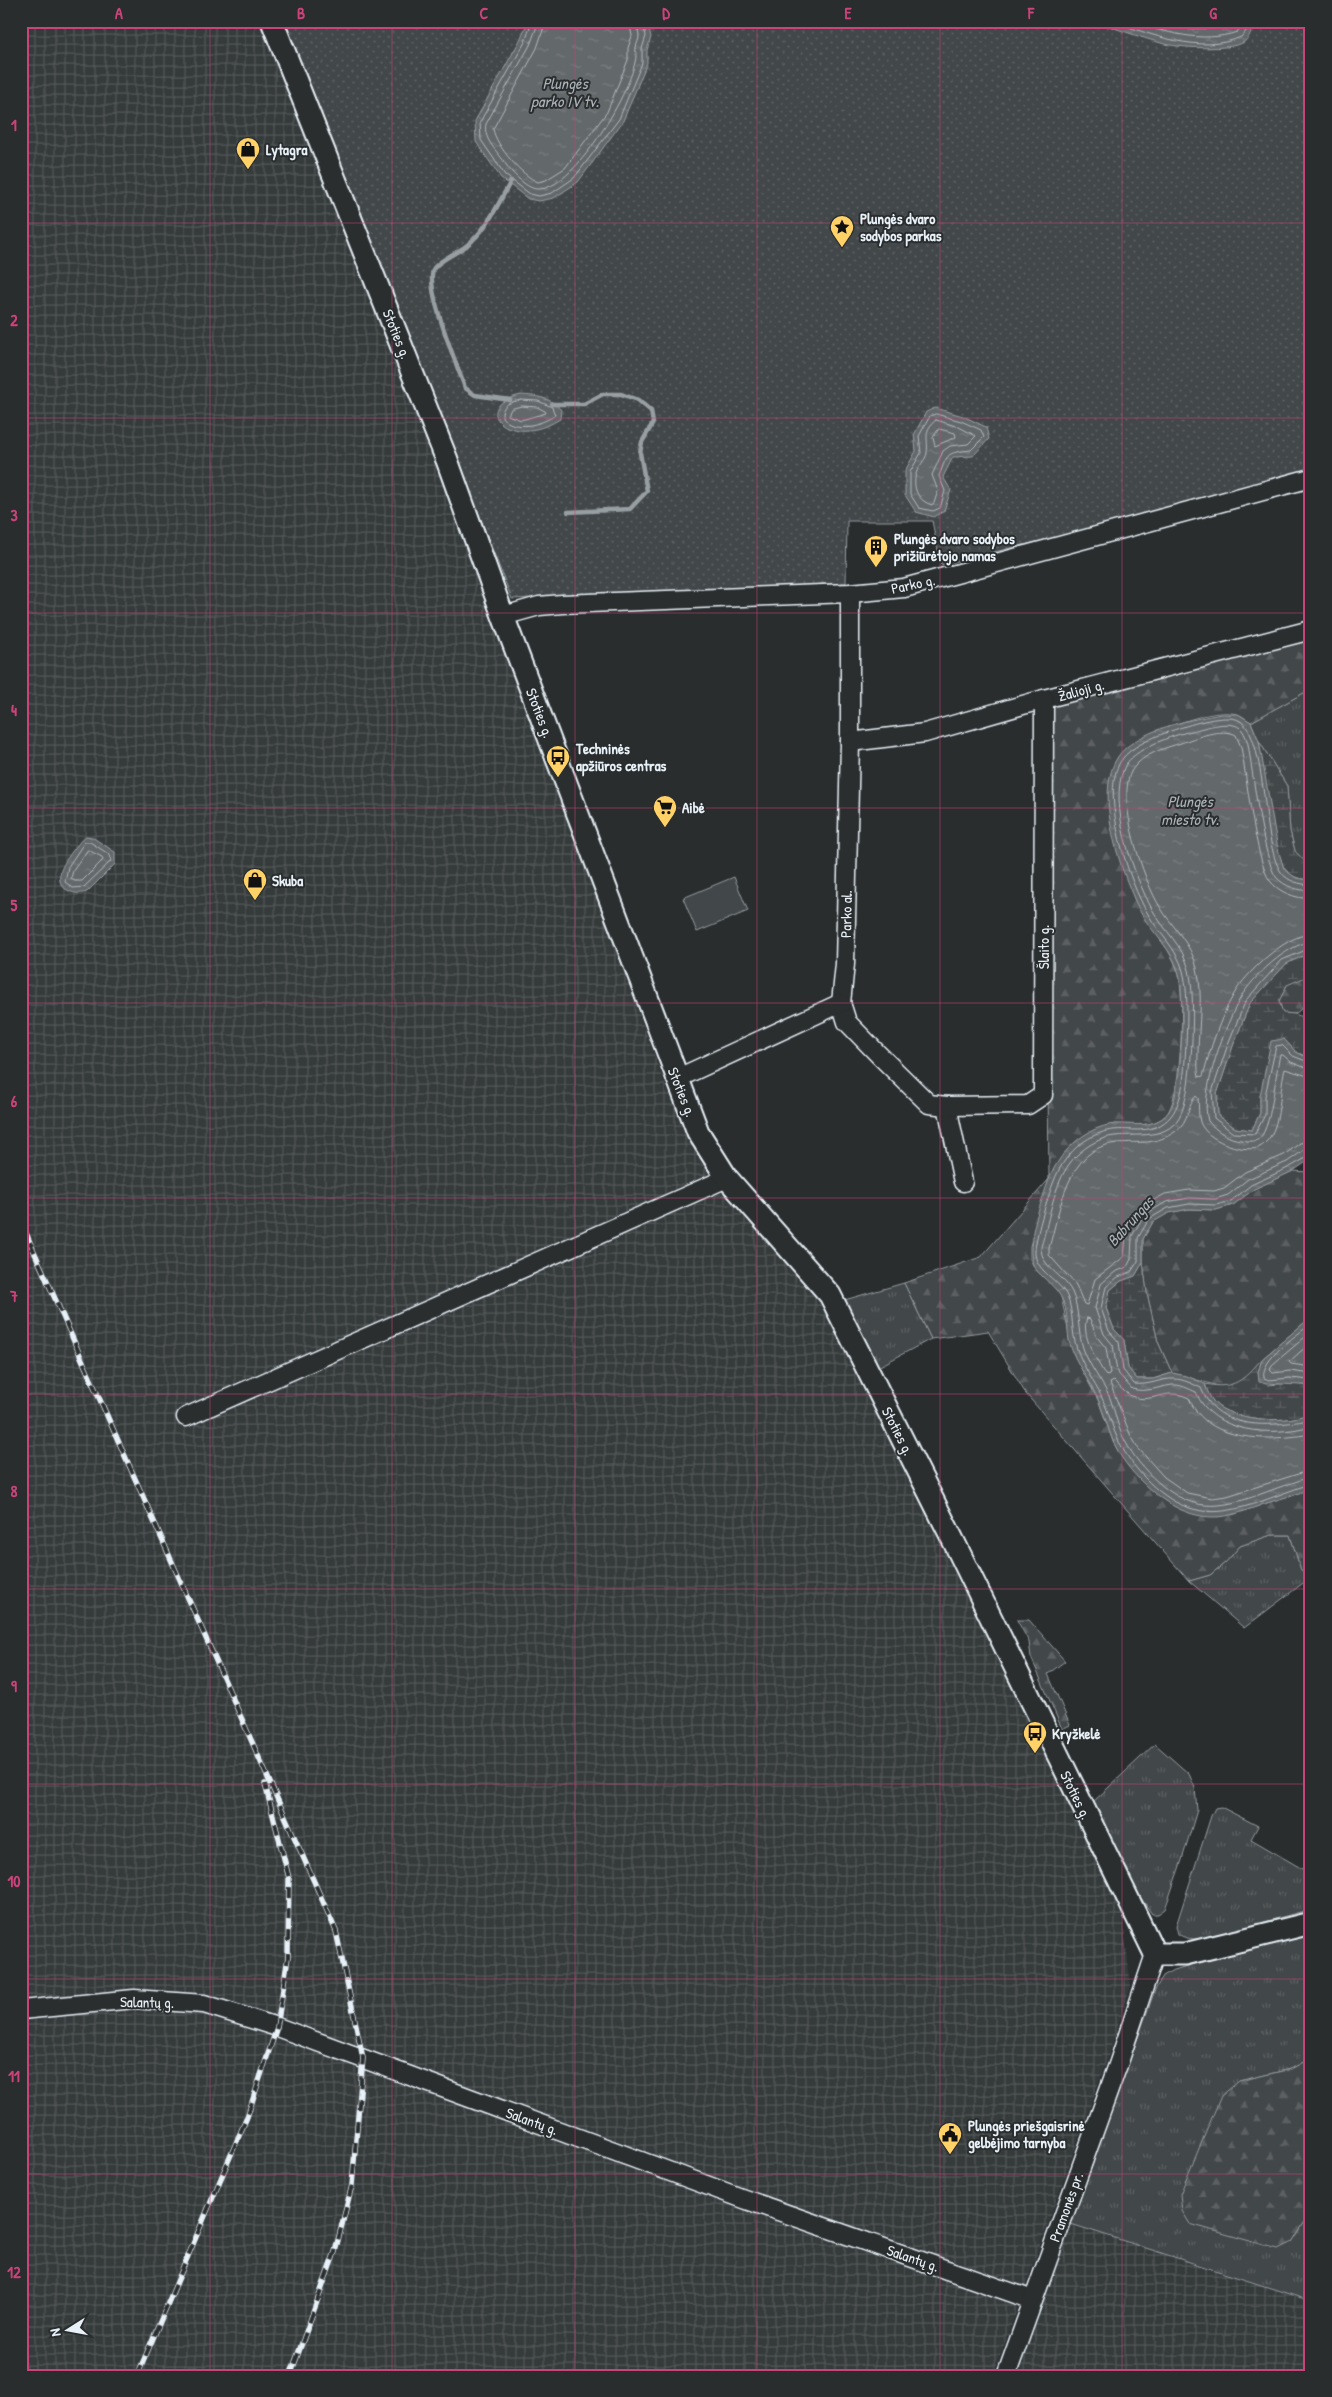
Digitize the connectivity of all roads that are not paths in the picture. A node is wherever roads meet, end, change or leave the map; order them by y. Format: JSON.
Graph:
{"nodes":[{"id":1,"x":272,"y":21,"type":"edge"},
{"id":2,"x":1311,"y":478,"type":"edge"},
{"id":3,"x":850,"y":592,"type":"junction"},
{"id":4,"x":503,"y":616,"type":"junction"},
{"id":5,"x":1311,"y":630,"type":"edge"},
{"id":6,"x":1044,"y":699,"type":"junction"},
{"id":7,"x":850,"y":742,"type":"junction"},
{"id":8,"x":841,"y":1004,"type":"junction"},
{"id":9,"x":676,"y":1079,"type":"junction"},
{"id":10,"x":947,"y":1106,"type":"junction"},
{"id":11,"x":727,"y":1178,"type":"junction"},
{"id":12,"x":963,"y":1182,"type":"dead end"},
{"id":13,"x":186,"y":1417,"type":"dead end"},
{"id":14,"x":1311,"y":1922,"type":"edge"},
{"id":15,"x":1155,"y":1954,"type":"junction"},
{"id":16,"x":21,"y":2010,"type":"edge"},
{"id":17,"x":1032,"y":2300,"type":"junction"},
{"id":18,"x":1006,"y":2376,"type":"edge"}],
"edges":[{"from":1,"to":4,"type":"main road","name":"Stoties g."},
{"from":2,"to":3,"type":"street","name":"Parko g."},
{"from":3,"to":4,"type":"street","name":"Parko g."},
{"from":3,"to":7,"type":"street","name":"Parko al."},
{"from":4,"to":9,"type":"main road","name":"Stoties g."},
{"from":5,"to":6,"type":"street","name":"Žalioji g."},
{"from":6,"to":7,"type":"street","name":"Žalioji g."},
{"from":6,"to":10,"type":"street","name":"Šlaito g."},
{"from":7,"to":8,"type":"street","name":"Parko al."},
{"from":8,"to":9,"type":"street"},
{"from":8,"to":10,"type":"street"},
{"from":9,"to":11,"type":"main road","name":"Stoties g."},
{"from":10,"to":12,"type":"street"},
{"from":11,"to":13,"type":"street"},
{"from":11,"to":15,"type":"main road","name":"Stoties g."},
{"from":14,"to":15,"type":"main road"},
{"from":15,"to":17,"type":"street","name":"Pramonės pr."},
{"from":16,"to":17,"type":"street","name":"Salantų g."},
{"from":17,"to":18,"type":"street","name":"Pramonės pr."}]}
